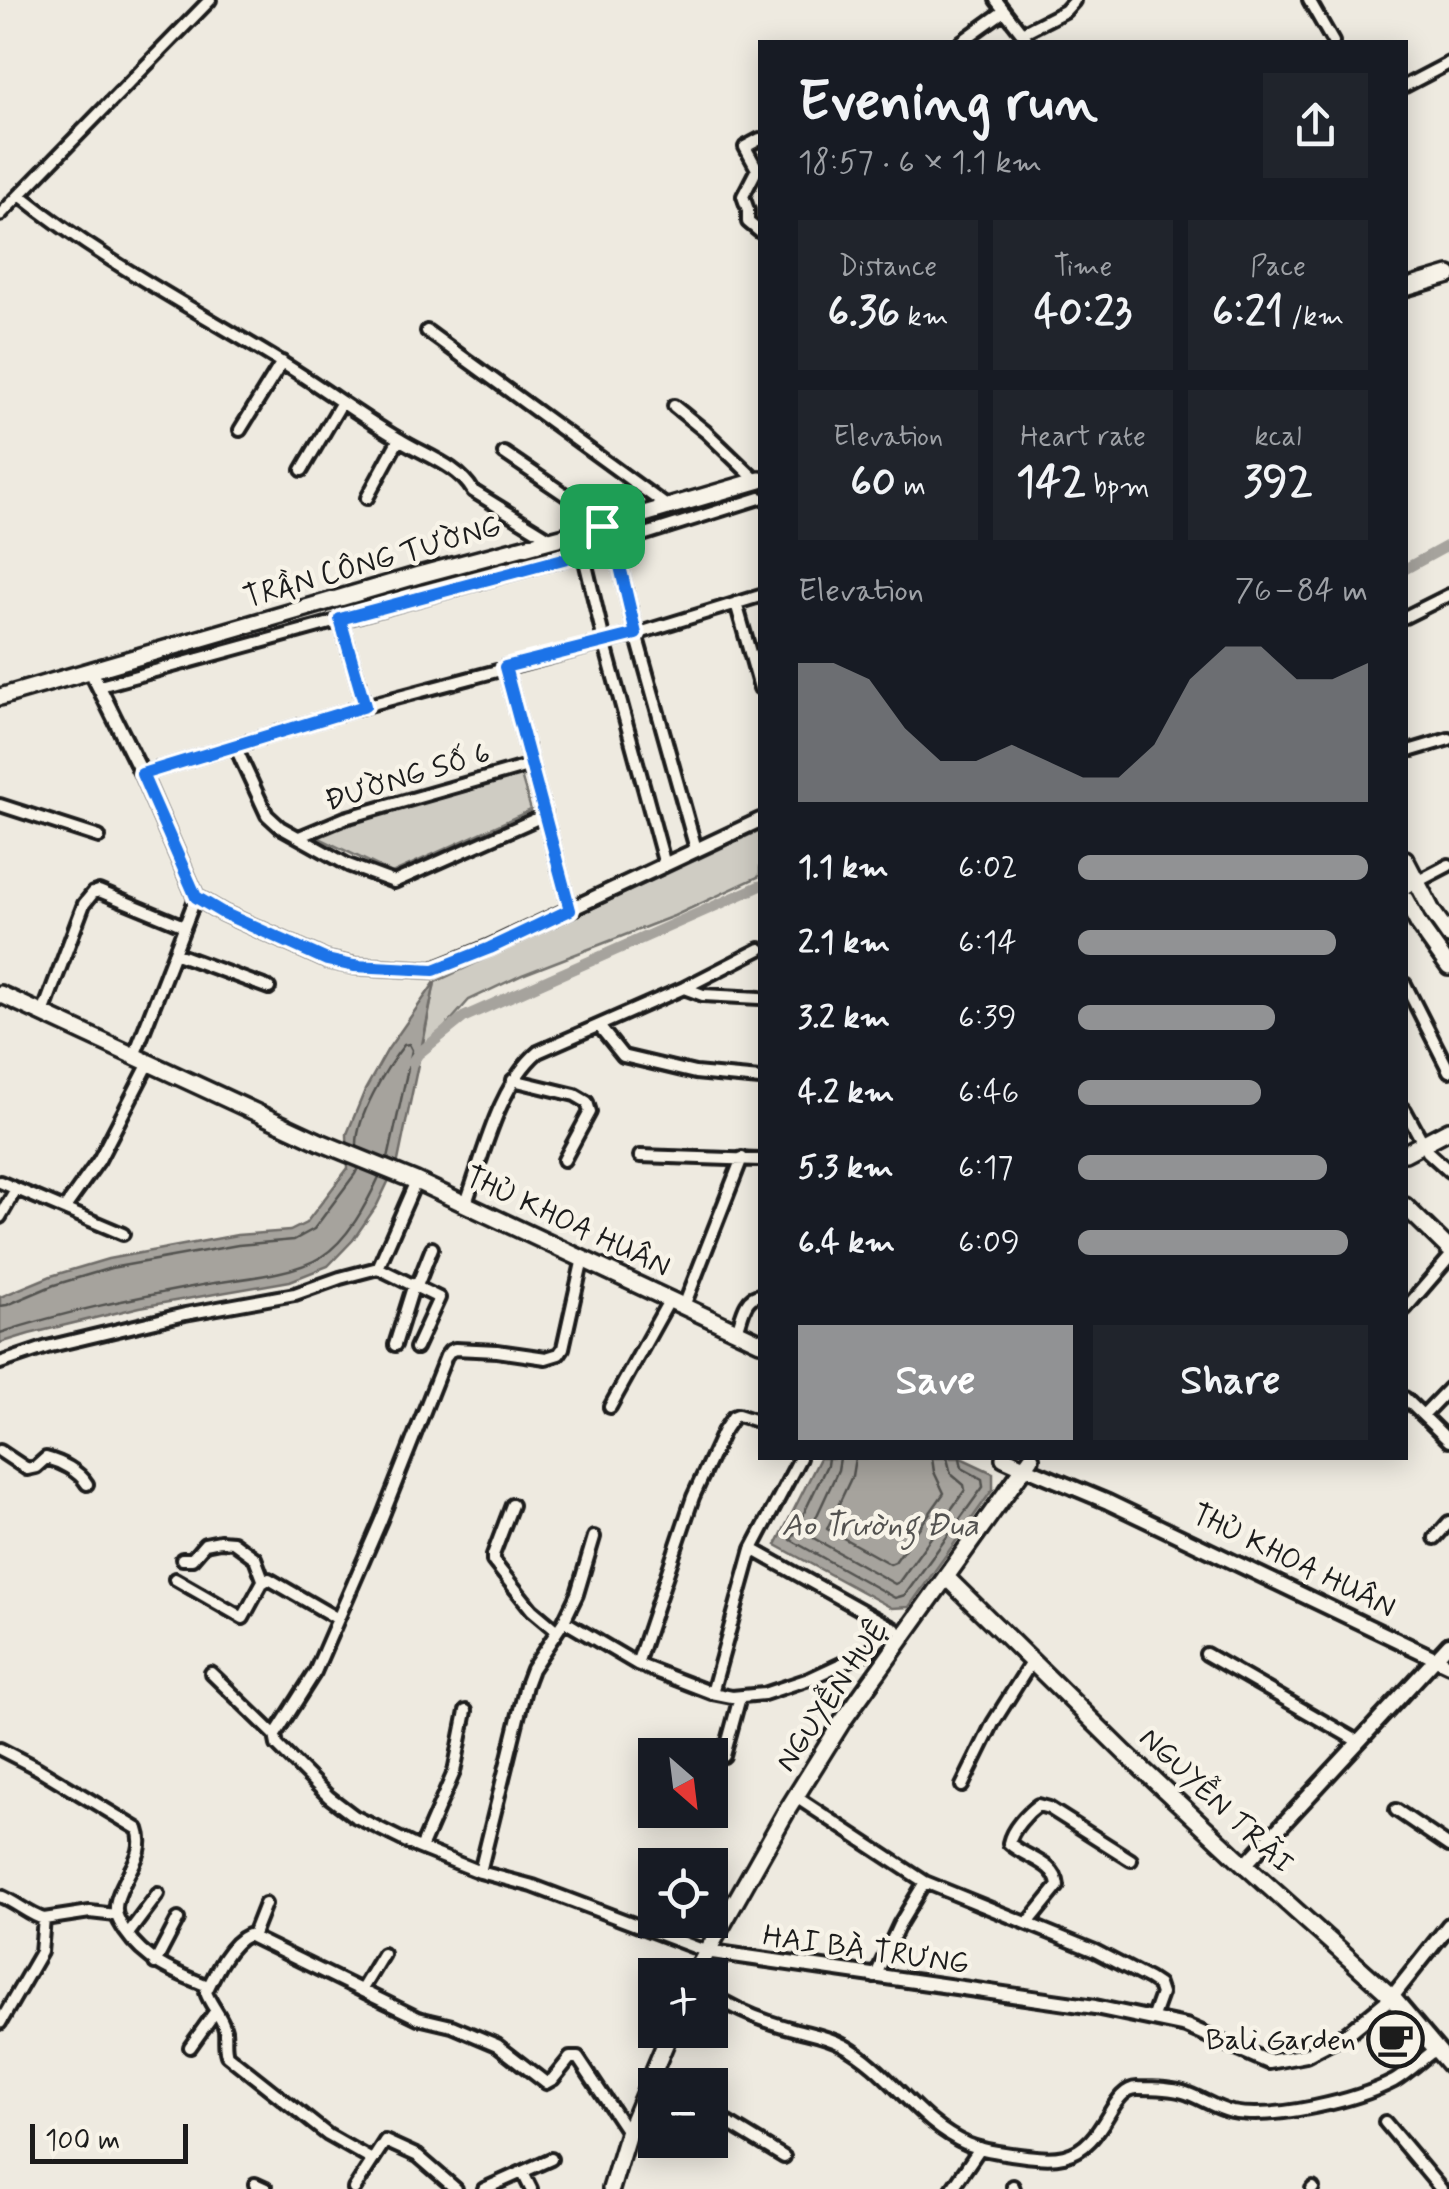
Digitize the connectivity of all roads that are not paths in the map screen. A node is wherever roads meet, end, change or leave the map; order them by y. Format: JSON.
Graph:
{"nodes":[{"id":1,"x":210,"y":0,"type":"edge"},
{"id":2,"x":996,"y":0,"type":"edge"},
{"id":3,"x":1074,"y":0,"type":"edge"},
{"id":4,"x":1309,"y":0,"type":"edge"},
{"id":5,"x":1004,"y":11,"type":"junction"},
{"id":6,"x":1025,"y":38,"type":"edge"},
{"id":7,"x":964,"y":40,"type":"edge"},
{"id":8,"x":1333,"y":40,"type":"edge"},
{"id":9,"x":1449,"y":64,"type":"edge"},
{"id":10,"x":1408,"y":84,"type":"edge"},
{"id":11,"x":758,"y":140,"type":"edge"},
{"id":12,"x":20,"y":195,"type":"junction"},
{"id":13,"x":0,"y":215,"type":"edge"},
{"id":14,"x":758,"y":230,"type":"edge"},
{"id":15,"x":1449,"y":275,"type":"edge"},
{"id":16,"x":1408,"y":287,"type":"edge"},
{"id":17,"x":426,"y":331,"type":"dead end"},
{"id":18,"x":282,"y":362,"type":"junction"},
{"id":19,"x":342,"y":402,"type":"junction"},
{"id":20,"x":674,"y":406,"type":"dead end"},
{"id":21,"x":240,"y":430,"type":"dead end"},
{"id":22,"x":399,"y":439,"type":"junction"},
{"id":23,"x":504,"y":453,"type":"dead end"},
{"id":24,"x":302,"y":470,"type":"dead end"},
{"id":25,"x":758,"y":485,"type":"edge"},
{"id":26,"x":758,"y":486,"type":"edge"},
{"id":27,"x":758,"y":486,"type":"edge"},
{"id":28,"x":367,"y":498,"type":"dead end"},
{"id":29,"x":668,"y":507,"type":"junction"},
{"id":30,"x":606,"y":525,"type":"junction"},
{"id":31,"x":578,"y":532,"type":"junction"},
{"id":32,"x":551,"y":539,"type":"junction"},
{"id":33,"x":614,"y":544,"type":"junction"},
{"id":34,"x":582,"y":554,"type":"junction"},
{"id":35,"x":758,"y":597,"type":"edge"},
{"id":36,"x":1445,"y":597,"type":"edge"},
{"id":37,"x":736,"y":603,"type":"junction"},
{"id":38,"x":1449,"y":610,"type":"edge"},
{"id":39,"x":1408,"y":616,"type":"edge"},
{"id":40,"x":340,"y":619,"type":"junction"},
{"id":41,"x":636,"y":634,"type":"junction"},
{"id":42,"x":604,"y":641,"type":"junction"},
{"id":43,"x":505,"y":667,"type":"junction"},
{"id":44,"x":91,"y":671,"type":"junction"},
{"id":45,"x":758,"y":681,"type":"edge"},
{"id":46,"x":100,"y":686,"type":"junction"},
{"id":47,"x":0,"y":697,"type":"edge"},
{"id":48,"x":365,"y":706,"type":"junction"},
{"id":49,"x":1449,"y":739,"type":"edge"},
{"id":50,"x":236,"y":746,"type":"junction"},
{"id":51,"x":1412,"y":750,"type":"dead end"},
{"id":52,"x":531,"y":765,"type":"junction"},
{"id":53,"x":142,"y":774,"type":"junction"},
{"id":54,"x":0,"y":805,"type":"edge"},
{"id":55,"x":545,"y":815,"type":"junction"},
{"id":56,"x":758,"y":821,"type":"edge"},
{"id":57,"x":100,"y":836,"type":"dead end"},
{"id":58,"x":299,"y":838,"type":"junction"},
{"id":59,"x":696,"y":849,"type":"junction"},
{"id":60,"x":665,"y":865,"type":"junction"},
{"id":61,"x":1449,"y":865,"type":"edge"},
{"id":62,"x":1411,"y":885,"type":"edge"},
{"id":63,"x":196,"y":897,"type":"junction"},
{"id":64,"x":1408,"y":905,"type":"edge"},
{"id":65,"x":570,"y":910,"type":"junction"},
{"id":66,"x":184,"y":926,"type":"junction"},
{"id":67,"x":1449,"y":935,"type":"edge"},
{"id":68,"x":758,"y":950,"type":"edge"},
{"id":69,"x":174,"y":953,"type":"junction"},
{"id":70,"x":1449,"y":967,"type":"edge"},
{"id":71,"x":269,"y":988,"type":"dead end"},
{"id":72,"x":684,"y":988,"type":"junction"},
{"id":73,"x":0,"y":994,"type":"edge"},
{"id":74,"x":758,"y":998,"type":"edge"},
{"id":75,"x":1408,"y":999,"type":"edge"},
{"id":76,"x":42,"y":1014,"type":"junction"},
{"id":77,"x":600,"y":1026,"type":"junction"},
{"id":78,"x":141,"y":1060,"type":"junction"},
{"id":79,"x":1449,"y":1072,"type":"edge"},
{"id":80,"x":758,"y":1078,"type":"edge"},
{"id":81,"x":513,"y":1080,"type":"junction"},
{"id":82,"x":1408,"y":1116,"type":"edge"},
{"id":83,"x":1449,"y":1130,"type":"edge"},
{"id":84,"x":1423,"y":1144,"type":"junction"},
{"id":85,"x":1408,"y":1152,"type":"edge"},
{"id":86,"x":640,"y":1156,"type":"dead end"},
{"id":87,"x":742,"y":1158,"type":"junction"},
{"id":88,"x":564,"y":1160,"type":"dead end"},
{"id":89,"x":758,"y":1160,"type":"edge"},
{"id":90,"x":1449,"y":1170,"type":"edge"},
{"id":91,"x":411,"y":1179,"type":"junction"},
{"id":92,"x":0,"y":1182,"type":"edge"},
{"id":93,"x":16,"y":1189,"type":"junction"},
{"id":94,"x":466,"y":1204,"type":"junction"},
{"id":95,"x":64,"y":1209,"type":"junction"},
{"id":96,"x":1408,"y":1209,"type":"edge"},
{"id":97,"x":0,"y":1217,"type":"edge"},
{"id":98,"x":123,"y":1234,"type":"dead end"},
{"id":99,"x":432,"y":1248,"type":"dead end"},
{"id":100,"x":1449,"y":1249,"type":"edge"},
{"id":101,"x":583,"y":1258,"type":"junction"},
{"id":102,"x":1449,"y":1258,"type":"edge"},
{"id":103,"x":378,"y":1268,"type":"junction"},
{"id":104,"x":415,"y":1285,"type":"junction"},
{"id":105,"x":758,"y":1296,"type":"edge"},
{"id":106,"x":677,"y":1303,"type":"junction"},
{"id":107,"x":1408,"y":1306,"type":"edge"},
{"id":108,"x":737,"y":1331,"type":"junction"},
{"id":109,"x":758,"y":1341,"type":"edge"},
{"id":110,"x":394,"y":1345,"type":"dead end"},
{"id":111,"x":416,"y":1348,"type":"dead end"},
{"id":112,"x":0,"y":1363,"type":"edge"},
{"id":113,"x":1449,"y":1388,"type":"edge"},
{"id":114,"x":1408,"y":1401,"type":"edge"},
{"id":115,"x":610,"y":1407,"type":"dead end"},
{"id":116,"x":1422,"y":1415,"type":"junction"},
{"id":117,"x":758,"y":1421,"type":"edge"},
{"id":118,"x":1449,"y":1441,"type":"edge"},
{"id":119,"x":0,"y":1451,"type":"edge"},
{"id":120,"x":799,"y":1460,"type":"edge"},
{"id":121,"x":1028,"y":1462,"type":"edge"},
{"id":122,"x":87,"y":1484,"type":"dead end"},
{"id":123,"x":512,"y":1505,"type":"dead end"},
{"id":124,"x":1449,"y":1522,"type":"edge"},
{"id":125,"x":594,"y":1537,"type":"dead end"},
{"id":126,"x":1435,"y":1538,"type":"dead end"},
{"id":127,"x":752,"y":1549,"type":"junction"},
{"id":128,"x":182,"y":1559,"type":"dead end"},
{"id":129,"x":946,"y":1577,"type":"junction"},
{"id":130,"x":175,"y":1579,"type":"dead end"},
{"id":131,"x":264,"y":1582,"type":"junction"},
{"id":132,"x":338,"y":1619,"type":"junction"},
{"id":133,"x":560,"y":1626,"type":"junction"},
{"id":134,"x":898,"y":1631,"type":"junction"},
{"id":135,"x":1449,"y":1644,"type":"edge"},
{"id":136,"x":1206,"y":1654,"type":"dead end"},
{"id":137,"x":1435,"y":1659,"type":"junction"},
{"id":138,"x":1032,"y":1661,"type":"junction"},
{"id":139,"x":636,"y":1664,"type":"junction"},
{"id":140,"x":1449,"y":1665,"type":"edge"},
{"id":141,"x":211,"y":1674,"type":"dead end"},
{"id":142,"x":712,"y":1693,"type":"junction"},
{"id":143,"x":740,"y":1697,"type":"junction"},
{"id":144,"x":466,"y":1711,"type":"dead end"},
{"id":145,"x":275,"y":1735,"type":"junction"},
{"id":146,"x":728,"y":1741,"type":"edge"},
{"id":147,"x":1359,"y":1742,"type":"junction"},
{"id":148,"x":0,"y":1749,"type":"edge"},
{"id":149,"x":962,"y":1786,"type":"dead end"},
{"id":150,"x":796,"y":1797,"type":"junction"},
{"id":151,"x":1396,"y":1810,"type":"dead end"},
{"id":152,"x":1449,"y":1846,"type":"edge"},
{"id":153,"x":421,"y":1848,"type":"junction"},
{"id":154,"x":1131,"y":1860,"type":"dead end"},
{"id":155,"x":1245,"y":1865,"type":"junction"},
{"id":156,"x":480,"y":1872,"type":"junction"},
{"id":157,"x":925,"y":1882,"type":"junction"},
{"id":158,"x":158,"y":1894,"type":"dead end"},
{"id":159,"x":0,"y":1896,"type":"edge"},
{"id":160,"x":266,"y":1904,"type":"dead end"},
{"id":161,"x":116,"y":1915,"type":"junction"},
{"id":162,"x":178,"y":1918,"type":"dead end"},
{"id":163,"x":44,"y":1919,"type":"junction"},
{"id":164,"x":1028,"y":1923,"type":"junction"},
{"id":165,"x":1449,"y":1925,"type":"edge"},
{"id":166,"x":128,"y":1934,"type":"junction"},
{"id":167,"x":252,"y":1937,"type":"junction"},
{"id":168,"x":705,"y":1952,"type":"junction"},
{"id":169,"x":383,"y":1954,"type":"dead end"},
{"id":170,"x":702,"y":1958,"type":"edge"},
{"id":171,"x":155,"y":1962,"type":"junction"},
{"id":172,"x":875,"y":1977,"type":"junction"},
{"id":173,"x":208,"y":1986,"type":"junction"},
{"id":174,"x":362,"y":1989,"type":"junction"},
{"id":175,"x":1392,"y":1997,"type":"junction"},
{"id":176,"x":728,"y":2005,"type":"edge"},
{"id":177,"x":214,"y":2012,"type":"junction"},
{"id":178,"x":1152,"y":2019,"type":"junction"},
{"id":179,"x":0,"y":2023,"type":"edge"},
{"id":180,"x":190,"y":2047,"type":"dead end"},
{"id":181,"x":1436,"y":2049,"type":"junction"},
{"id":182,"x":1449,"y":2064,"type":"edge"},
{"id":183,"x":638,"y":2116,"type":"edge"},
{"id":184,"x":1385,"y":2122,"type":"dead end"},
{"id":185,"x":728,"y":2123,"type":"edge"},
{"id":186,"x":628,"y":2134,"type":"junction"},
{"id":187,"x":980,"y":2148,"type":"junction"},
{"id":188,"x":784,"y":2157,"type":"dead end"},
{"id":189,"x":551,"y":2159,"type":"dead end"},
{"id":190,"x":372,"y":2160,"type":"junction"},
{"id":191,"x":523,"y":2173,"type":"junction"},
{"id":192,"x":488,"y":2188,"type":"edge"},
{"id":193,"x":354,"y":2189,"type":"edge"},
{"id":194,"x":456,"y":2189,"type":"edge"},
{"id":195,"x":531,"y":2189,"type":"edge"},
{"id":196,"x":611,"y":2189,"type":"edge"},
{"id":197,"x":952,"y":2189,"type":"edge"},
{"id":198,"x":1441,"y":2189,"type":"edge"}],
"edges":[{"from":1,"to":12,"type":"street"},
{"from":2,"to":5,"type":"street"},
{"from":3,"to":6,"type":"street"},
{"from":4,"to":8,"type":"street"},
{"from":5,"to":6,"type":"street"},
{"from":5,"to":7,"type":"street"},
{"from":9,"to":10,"type":"street"},
{"from":11,"to":14,"type":"street"},
{"from":12,"to":13,"type":"street"},
{"from":12,"to":18,"type":"street"},
{"from":15,"to":16,"type":"main road"},
{"from":17,"to":29,"type":"street"},
{"from":18,"to":19,"type":"street"},
{"from":18,"to":21,"type":"street"},
{"from":19,"to":22,"type":"street"},
{"from":19,"to":24,"type":"street"},
{"from":20,"to":25,"type":"street"},
{"from":22,"to":28,"type":"street"},
{"from":22,"to":32,"type":"street"},
{"from":23,"to":30,"type":"street"},
{"from":26,"to":29,"type":"main road","name":"TRẦN CÔNG TƯỜNG"},
{"from":27,"to":33,"type":"street","name":"TRẦN CÔNG TƯỜNG"},
{"from":29,"to":30,"type":"main road","name":"TRẦN CÔNG TƯỜNG"},
{"from":30,"to":31,"type":"main road","name":"TRẦN CÔNG TƯỜNG"},
{"from":30,"to":33,"type":"street"},
{"from":31,"to":32,"type":"main road","name":"TRẦN CÔNG TƯỜNG"},
{"from":31,"to":34,"type":"street"},
{"from":32,"to":44,"type":"main road","name":"TRẦN CÔNG TƯỜNG"},
{"from":33,"to":34,"type":"street","name":"TRẦN CÔNG TƯỜNG"},
{"from":33,"to":41,"type":"street"},
{"from":34,"to":40,"type":"street","name":"TRẦN CÔNG TƯỜNG"},
{"from":34,"to":42,"type":"street"},
{"from":35,"to":37,"type":"street"},
{"from":36,"to":38,"type":"street"},
{"from":36,"to":39,"type":"street"},
{"from":37,"to":41,"type":"street"},
{"from":37,"to":45,"type":"street"},
{"from":40,"to":46,"type":"street","name":"TRẦN CÔNG TƯỜNG"},
{"from":40,"to":48,"type":"street"},
{"from":41,"to":42,"type":"street"},
{"from":41,"to":59,"type":"street"},
{"from":42,"to":43,"type":"street"},
{"from":42,"to":60,"type":"street"},
{"from":43,"to":48,"type":"street"},
{"from":43,"to":52,"type":"street"},
{"from":44,"to":46,"type":"street"},
{"from":44,"to":47,"type":"main road","name":"TRẦN CÔNG TƯỜNG"},
{"from":46,"to":53,"type":"street"},
{"from":48,"to":50,"type":"street"},
{"from":49,"to":51,"type":"street"},
{"from":50,"to":53,"type":"street"},
{"from":50,"to":58,"type":"street"},
{"from":52,"to":55,"type":"street"},
{"from":52,"to":58,"type":"street","name":"ĐƯỜNG SỐ 6"},
{"from":53,"to":63,"type":"street"},
{"from":54,"to":57,"type":"street"},
{"from":55,"to":58,"type":"street"},
{"from":55,"to":65,"type":"street"},
{"from":56,"to":59,"type":"street"},
{"from":59,"to":60,"type":"street"},
{"from":60,"to":65,"type":"street"},
{"from":61,"to":62,"type":"street"},
{"from":62,"to":67,"type":"main road"},
{"from":63,"to":65,"type":"street"},
{"from":63,"to":66,"type":"street"},
{"from":64,"to":70,"type":"main road"},
{"from":66,"to":69,"type":"street"},
{"from":66,"to":76,"type":"street"},
{"from":68,"to":72,"type":"street"},
{"from":69,"to":71,"type":"street"},
{"from":69,"to":78,"type":"street"},
{"from":72,"to":74,"type":"street"},
{"from":72,"to":77,"type":"street"},
{"from":73,"to":76,"type":"main road"},
{"from":75,"to":79,"type":"street"},
{"from":76,"to":78,"type":"main road"},
{"from":77,"to":80,"type":"street"},
{"from":77,"to":81,"type":"street"},
{"from":78,"to":91,"type":"main road","name":"THỦ KHOA HUÂN"},
{"from":78,"to":95,"type":"street"},
{"from":81,"to":88,"type":"street"},
{"from":81,"to":94,"type":"street"},
{"from":82,"to":84,"type":"street"},
{"from":83,"to":84,"type":"main road"},
{"from":84,"to":85,"type":"main road"},
{"from":84,"to":90,"type":"street"},
{"from":86,"to":87,"type":"street"},
{"from":87,"to":89,"type":"street"},
{"from":87,"to":106,"type":"street"},
{"from":91,"to":94,"type":"main road","name":"THỦ KHOA HUÂN"},
{"from":91,"to":103,"type":"street"},
{"from":92,"to":93,"type":"street"},
{"from":93,"to":95,"type":"street"},
{"from":93,"to":97,"type":"street"},
{"from":94,"to":101,"type":"main road","name":"THỦ KHOA HUÂN"},
{"from":95,"to":98,"type":"street"},
{"from":96,"to":100,"type":"main road"},
{"from":99,"to":104,"type":"street"},
{"from":101,"to":106,"type":"main road","name":"THỦ KHOA HUÂN"},
{"from":101,"to":132,"type":"street"},
{"from":102,"to":107,"type":"street"},
{"from":103,"to":104,"type":"street"},
{"from":103,"to":112,"type":"street"},
{"from":104,"to":110,"type":"street"},
{"from":104,"to":111,"type":"street"},
{"from":105,"to":108,"type":"street"},
{"from":106,"to":108,"type":"main road","name":"THỦ KHOA HUÂN"},
{"from":106,"to":115,"type":"street"},
{"from":108,"to":109,"type":"main road","name":"THỦ KHOA HUÂN"},
{"from":113,"to":116,"type":"street"},
{"from":114,"to":116,"type":"street"},
{"from":116,"to":118,"type":"street"},
{"from":117,"to":139,"type":"street"},
{"from":119,"to":122,"type":"street"},
{"from":120,"to":127,"type":"street"},
{"from":121,"to":129,"type":"main road","name":"NGUYỄN HUỆ"},
{"from":121,"to":137,"type":"street","name":"THỦ KHOA HUÂN"},
{"from":123,"to":133,"type":"street"},
{"from":124,"to":126,"type":"street"},
{"from":125,"to":133,"type":"street"},
{"from":127,"to":134,"type":"street"},
{"from":127,"to":142,"type":"street"},
{"from":128,"to":131,"type":"street"},
{"from":129,"to":134,"type":"main road","name":"NGUYỄN HUỆ"},
{"from":129,"to":138,"type":"main road","name":"NGUYỄN TRÃI"},
{"from":130,"to":131,"type":"street"},
{"from":131,"to":132,"type":"street"},
{"from":132,"to":145,"type":"street"},
{"from":133,"to":139,"type":"street"},
{"from":133,"to":156,"type":"street"},
{"from":134,"to":143,"type":"street"},
{"from":134,"to":150,"type":"main road","name":"NGUYỄN HUỆ"},
{"from":135,"to":137,"type":"street"},
{"from":136,"to":147,"type":"street"},
{"from":137,"to":140,"type":"street","name":"THỦ KHOA HUÂN"},
{"from":137,"to":147,"type":"street"},
{"from":138,"to":149,"type":"street"},
{"from":138,"to":155,"type":"main road","name":"NGUYỄN TRÃI"},
{"from":139,"to":142,"type":"street"},
{"from":141,"to":145,"type":"street","name":"HAI BÀ TRƯNG"},
{"from":142,"to":143,"type":"street"},
{"from":143,"to":146,"type":"street"},
{"from":144,"to":153,"type":"street"},
{"from":145,"to":153,"type":"street","name":"HAI BÀ TRƯNG"},
{"from":147,"to":155,"type":"street"},
{"from":148,"to":161,"type":"street"},
{"from":150,"to":157,"type":"street"},
{"from":150,"to":168,"type":"main road","name":"NGUYỄN HUỆ"},
{"from":151,"to":152,"type":"street"},
{"from":153,"to":156,"type":"street","name":"HAI BÀ TRƯNG"},
{"from":154,"to":164,"type":"street"},
{"from":155,"to":175,"type":"main road","name":"NGUYỄN TRÃI"},
{"from":156,"to":168,"type":"street","name":"HAI BÀ TRƯNG"},
{"from":157,"to":164,"type":"street"},
{"from":157,"to":172,"type":"street"},
{"from":158,"to":166,"type":"street"},
{"from":159,"to":163,"type":"street"},
{"from":160,"to":167,"type":"street"},
{"from":161,"to":163,"type":"street"},
{"from":161,"to":166,"type":"street"},
{"from":162,"to":171,"type":"street"},
{"from":163,"to":179,"type":"street"},
{"from":164,"to":178,"type":"street"},
{"from":165,"to":175,"type":"street","name":"HAI BÀ TRƯNG"},
{"from":166,"to":171,"type":"street"},
{"from":167,"to":173,"type":"street"},
{"from":167,"to":174,"type":"street"},
{"from":168,"to":170,"type":"main road","name":"NGUYỄN HUỆ"},
{"from":168,"to":172,"type":"street","name":"HAI BÀ TRƯNG"},
{"from":169,"to":174,"type":"street"},
{"from":171,"to":173,"type":"street"},
{"from":172,"to":178,"type":"street","name":"HAI BÀ TRƯNG"},
{"from":173,"to":177,"type":"street"},
{"from":174,"to":186,"type":"street"},
{"from":175,"to":178,"type":"street","name":"HAI BÀ TRƯNG"},
{"from":175,"to":181,"type":"main road","name":"NGUYỄN TRÃI"},
{"from":176,"to":187,"type":"street"},
{"from":177,"to":180,"type":"street"},
{"from":177,"to":190,"type":"street"},
{"from":181,"to":182,"type":"main road","name":"NGUYỄN TRÃI"},
{"from":181,"to":187,"type":"street"},
{"from":183,"to":186,"type":"main road"},
{"from":184,"to":198,"type":"street"},
{"from":185,"to":188,"type":"street"},
{"from":186,"to":196,"type":"main road"},
{"from":187,"to":197,"type":"street"},
{"from":189,"to":191,"type":"street"},
{"from":190,"to":193,"type":"street"},
{"from":190,"to":194,"type":"street"},
{"from":191,"to":192,"type":"street"},
{"from":191,"to":195,"type":"street"}]}
